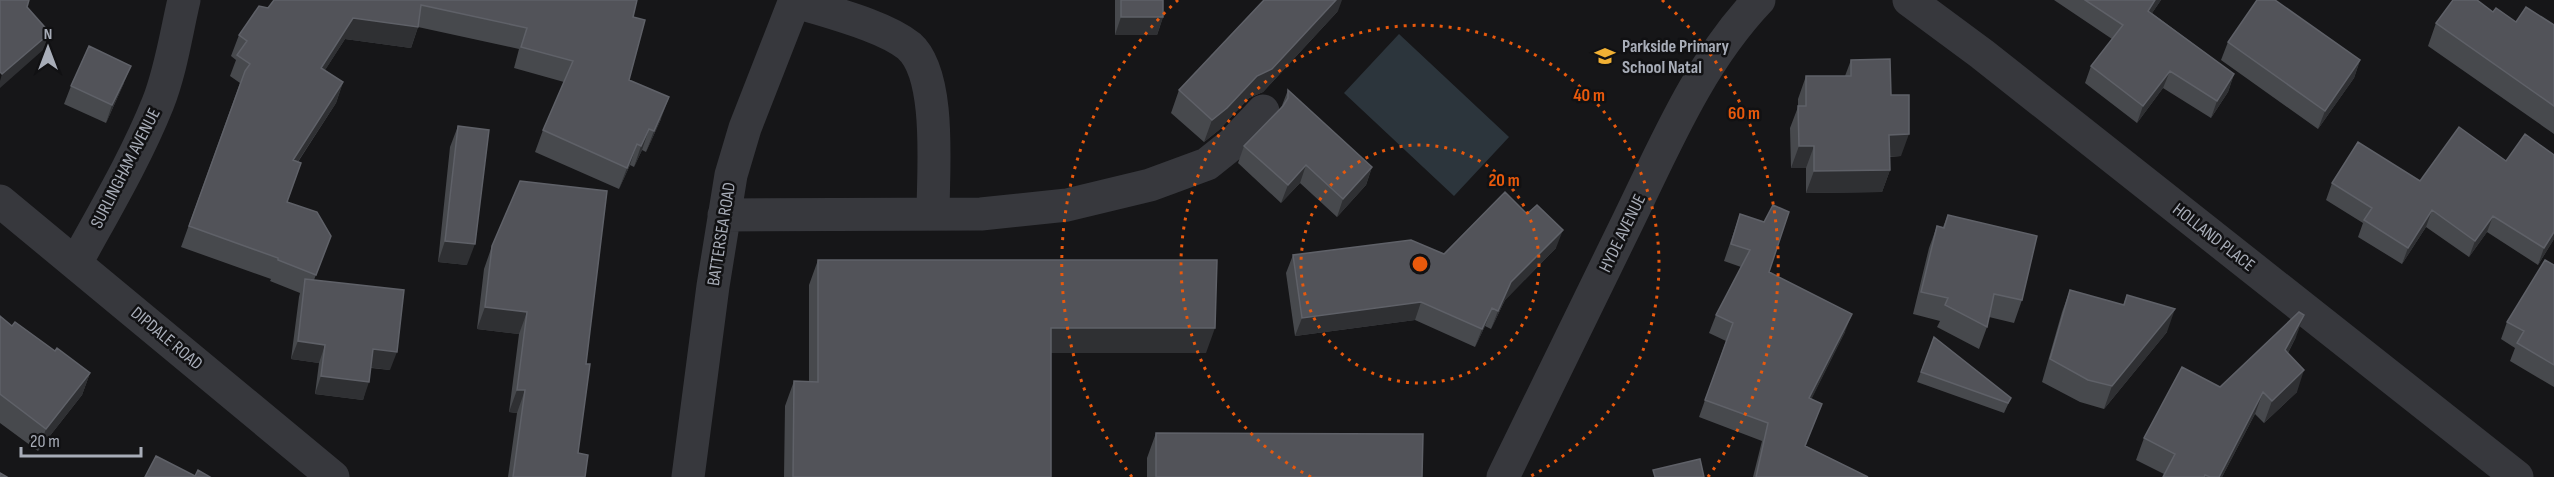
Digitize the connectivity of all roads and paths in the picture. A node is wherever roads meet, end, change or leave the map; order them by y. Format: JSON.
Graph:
{"nodes":[{"id":1,"x":184,"y":0,"type":"edge"},
{"id":2,"x":795,"y":0,"type":"edge"},
{"id":3,"x":1759,"y":0,"type":"edge"},
{"id":4,"x":1909,"y":0,"type":"edge"},
{"id":5,"x":1263,"y":111,"type":"dead end"},
{"id":6,"x":0,"y":201,"type":"edge"},
{"id":7,"x":933,"y":214,"type":"junction"},
{"id":8,"x":724,"y":215,"type":"junction"},
{"id":9,"x":76,"y":263,"type":"junction"},
{"id":10,"x":333,"y":477,"type":"edge"},
{"id":11,"x":688,"y":477,"type":"edge"},
{"id":12,"x":1503,"y":477,"type":"edge"},
{"id":13,"x":2517,"y":477,"type":"edge"}],
"edges":[{"from":1,"to":9,"type":"street","name":"SURLINGHAM AVENUE"},
{"from":2,"to":7,"type":"street"},
{"from":2,"to":8,"type":"street","name":"BATTERSEA ROAD"},
{"from":3,"to":12,"type":"street","name":"HYDE AVENUE"},
{"from":4,"to":13,"type":"street","name":"HOLLAND PLACE"},
{"from":5,"to":7,"type":"street"},
{"from":6,"to":9,"type":"street","name":"DIPDALE ROAD"},
{"from":7,"to":8,"type":"street"},
{"from":8,"to":11,"type":"street","name":"BATTERSEA ROAD"},
{"from":9,"to":10,"type":"street","name":"DIPDALE ROAD"}]}
